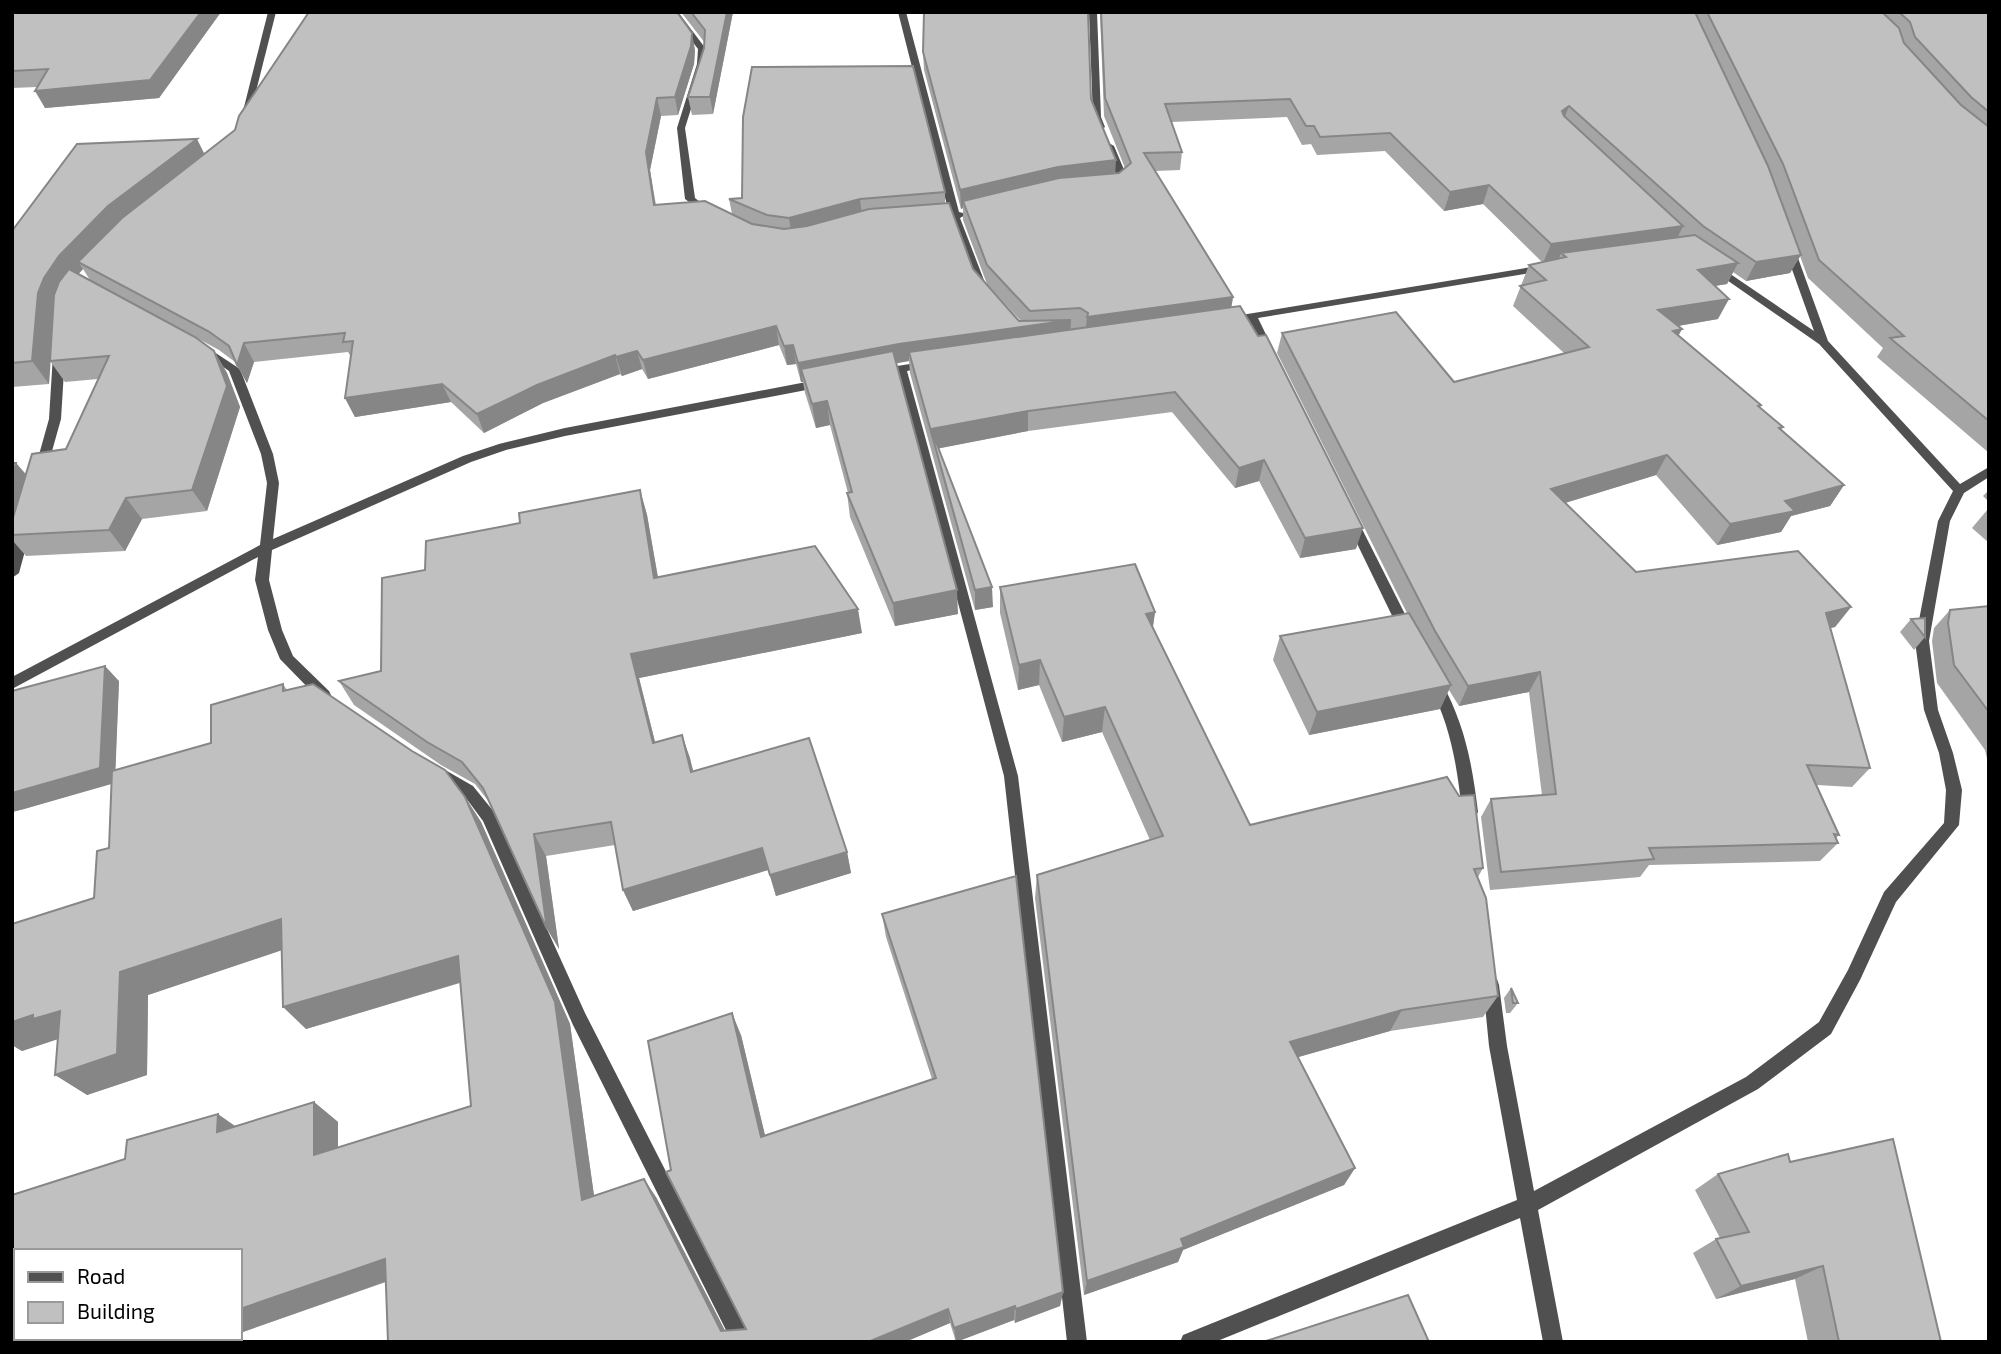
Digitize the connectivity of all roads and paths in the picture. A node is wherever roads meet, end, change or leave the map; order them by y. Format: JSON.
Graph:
{"nodes":[{"id":1,"x":272,"y":12,"type":"edge"},
{"id":2,"x":674,"y":12,"type":"edge"},
{"id":3,"x":902,"y":12,"type":"edge"},
{"id":4,"x":1093,"y":12,"type":"edge"},
{"id":5,"x":242,"y":131,"type":"edge"},
{"id":6,"x":1105,"y":187,"type":"edge"},
{"id":7,"x":978,"y":210,"type":"edge"},
{"id":8,"x":717,"y":216,"type":"edge"},
{"id":9,"x":955,"y":216,"type":"junction"},
{"id":10,"x":919,"y":218,"type":"edge"},
{"id":11,"x":1784,"y":232,"type":"edge"},
{"id":12,"x":1709,"y":264,"type":"edge"},
{"id":13,"x":1560,"y":266,"type":"edge"},
{"id":14,"x":986,"y":294,"type":"edge"},
{"id":15,"x":1252,"y":318,"type":"junction"},
{"id":16,"x":1215,"y":322,"type":"edge"},
{"id":17,"x":189,"y":341,"type":"edge"},
{"id":18,"x":60,"y":342,"type":"edge"},
{"id":19,"x":1823,"y":342,"type":"junction"},
{"id":20,"x":941,"y":362,"type":"edge"},
{"id":21,"x":1276,"y":367,"type":"edge"},
{"id":22,"x":901,"y":368,"type":"junction"},
{"id":23,"x":861,"y":375,"type":"edge"},
{"id":24,"x":834,"y":381,"type":"edge"},
{"id":25,"x":1989,"y":471,"type":"edge"},
{"id":26,"x":37,"y":484,"type":"edge"},
{"id":27,"x":1959,"y":490,"type":"junction"},
{"id":28,"x":1344,"y":504,"type":"edge"},
{"id":29,"x":27,"y":522,"type":"edge"},
{"id":30,"x":265,"y":548,"type":"junction"},
{"id":31,"x":12,"y":573,"type":"edge"},
{"id":32,"x":1412,"y":641,"type":"edge"},
{"id":33,"x":1425,"y":666,"type":"edge"},
{"id":34,"x":12,"y":684,"type":"edge"},
{"id":35,"x":339,"y":705,"type":"edge"},
{"id":36,"x":424,"y":763,"type":"edge"},
{"id":37,"x":1473,"y":830,"type":"edge"},
{"id":38,"x":1489,"y":965,"type":"edge"},
{"id":39,"x":1527,"y":1206,"type":"junction"},
{"id":40,"x":743,"y":1342,"type":"edge"},
{"id":41,"x":1077,"y":1342,"type":"edge"},
{"id":42,"x":1190,"y":1342,"type":"edge"},
{"id":43,"x":1553,"y":1342,"type":"edge"}],
"edges":[{"from":1,"to":5,"type":"street"},
{"from":2,"to":8,"type":"street"},
{"from":3,"to":9,"type":"street"},
{"from":4,"to":6,"type":"street"},
{"from":7,"to":9,"type":"street"},
{"from":9,"to":10,"type":"street"},
{"from":9,"to":14,"type":"street"},
{"from":11,"to":19,"type":"street"},
{"from":12,"to":19,"type":"street"},
{"from":13,"to":15,"type":"street"},
{"from":15,"to":16,"type":"street"},
{"from":15,"to":21,"type":"street"},
{"from":17,"to":30,"type":"street"},
{"from":18,"to":26,"type":"street"},
{"from":19,"to":27,"type":"street"},
{"from":20,"to":22,"type":"street"},
{"from":22,"to":23,"type":"street"},
{"from":22,"to":41,"type":"street"},
{"from":24,"to":30,"type":"street"},
{"from":25,"to":27,"type":"street"},
{"from":27,"to":39,"type":"street"},
{"from":28,"to":32,"type":"street"},
{"from":29,"to":31,"type":"street"},
{"from":30,"to":34,"type":"street"},
{"from":30,"to":35,"type":"street"},
{"from":33,"to":37,"type":"street"},
{"from":36,"to":40,"type":"street"},
{"from":38,"to":39,"type":"street"},
{"from":39,"to":42,"type":"street"},
{"from":39,"to":43,"type":"street"}]}
